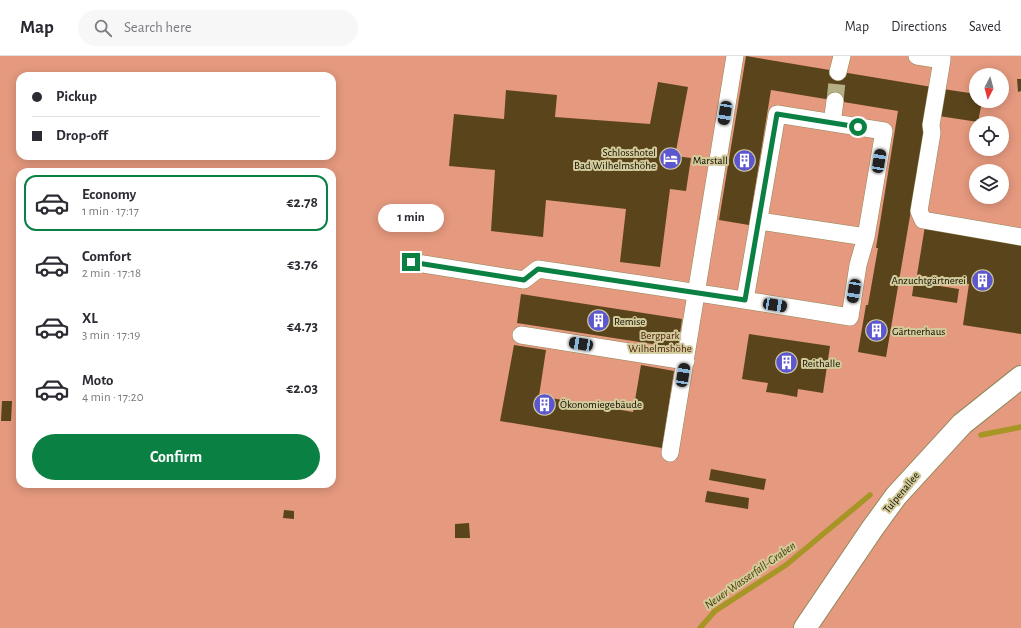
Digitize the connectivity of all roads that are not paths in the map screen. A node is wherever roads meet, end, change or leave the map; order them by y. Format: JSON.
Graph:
{"nodes":[{"id":1,"x":735,"y":56,"type":"edge"},
{"id":2,"x":917,"y":56,"type":"edge"},
{"id":3,"x":942,"y":58,"type":"edge"},
{"id":4,"x":835,"y":101,"type":"tunnel mouth"},
{"id":5,"x":832,"y":123,"type":"junction"},
{"id":6,"x":759,"y":221,"type":"junction"},
{"id":7,"x":1021,"y":236,"type":"edge"},
{"id":8,"x":866,"y":237,"type":"junction"},
{"id":9,"x":411,"y":262,"type":"dead end"},
{"id":10,"x":696,"y":292,"type":"junction"},
{"id":11,"x":745,"y":300,"type":"junction"},
{"id":12,"x":521,"y":335,"type":"dead end"},
{"id":13,"x":686,"y":361,"type":"junction"},
{"id":14,"x":1021,"y":377,"type":"edge"},
{"id":15,"x":670,"y":453,"type":"dead end"},
{"id":16,"x":805,"y":628,"type":"edge"}],
"edges":[{"from":1,"to":10,"type":"lane"},
{"from":2,"to":3,"type":"lane"},
{"from":3,"to":7,"type":"lane"},
{"from":4,"to":5,"type":"lane"},
{"from":5,"to":6,"type":"lane"},
{"from":5,"to":8,"type":"lane"},
{"from":6,"to":8,"type":"lane"},
{"from":6,"to":11,"type":"lane"},
{"from":8,"to":11,"type":"lane"},
{"from":9,"to":10,"type":"lane"},
{"from":10,"to":11,"type":"lane"},
{"from":10,"to":13,"type":"lane"},
{"from":12,"to":13,"type":"lane"},
{"from":13,"to":15,"type":"lane"},
{"from":14,"to":16,"type":"main road","name":"Tulpenallee"}]}
